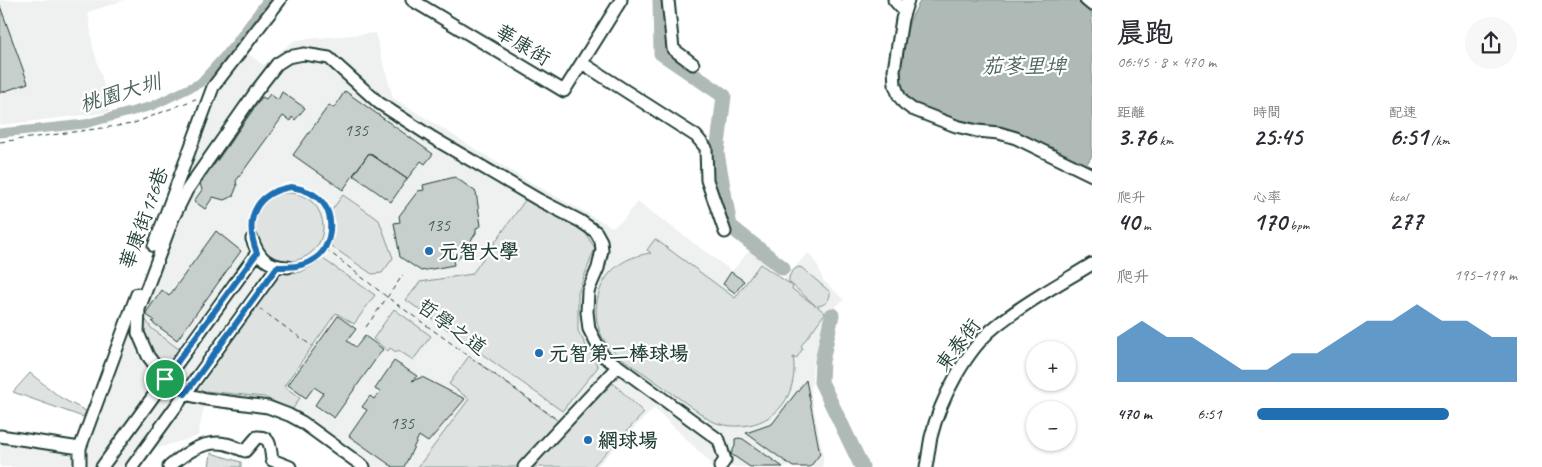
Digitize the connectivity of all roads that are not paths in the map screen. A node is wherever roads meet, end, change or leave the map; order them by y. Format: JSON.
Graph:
{"nodes":[{"id":1,"x":280,"y":0,"type":"edge"},
{"id":2,"x":412,"y":0,"type":"edge"},
{"id":3,"x":621,"y":0,"type":"edge"},
{"id":4,"x":668,"y":0,"type":"edge"},
{"id":5,"x":894,"y":0,"type":"edge"},
{"id":6,"x":1086,"y":0,"type":"edge"},
{"id":7,"x":428,"y":4,"type":"edge"},
{"id":8,"x":906,"y":5,"type":"edge"},
{"id":9,"x":1092,"y":5,"type":"edge"},
{"id":10,"x":582,"y":63,"type":"junction"},
{"id":11,"x":693,"y":64,"type":"dead end"},
{"id":12,"x":1092,"y":175,"type":"edge"},
{"id":13,"x":725,"y":232,"type":"dead end"},
{"id":14,"x":252,"y":239,"type":"road end"},
{"id":15,"x":257,"y":253,"type":"junction"},
{"id":16,"x":1092,"y":264,"type":"edge"},
{"id":17,"x":618,"y":366,"type":"junction"},
{"id":18,"x":165,"y":379,"type":"junction"},
{"id":19,"x":185,"y":394,"type":"junction"},
{"id":20,"x":0,"y":436,"type":"edge"},
{"id":21,"x":80,"y":448,"type":"junction"},
{"id":22,"x":80,"y":467,"type":"edge"},
{"id":23,"x":102,"y":467,"type":"edge"},
{"id":24,"x":132,"y":467,"type":"edge"},
{"id":25,"x":168,"y":467,"type":"edge"},
{"id":26,"x":290,"y":467,"type":"edge"},
{"id":27,"x":364,"y":467,"type":"edge"},
{"id":28,"x":524,"y":467,"type":"edge"},
{"id":29,"x":720,"y":467,"type":"edge"},
{"id":30,"x":926,"y":467,"type":"edge"}],
"edges":[{"from":1,"to":21,"type":"street","name":"華康街176巷"},
{"from":2,"to":7,"type":"street","name":"華康街"},
{"from":3,"to":10,"type":"street"},
{"from":4,"to":11,"type":"street"},
{"from":5,"to":8,"type":"street"},
{"from":6,"to":9,"type":"street"},
{"from":7,"to":10,"type":"street","name":"華康街"},
{"from":8,"to":12,"type":"street"},
{"from":10,"to":13,"type":"street"},
{"from":14,"to":15,"type":"street"},
{"from":15,"to":18,"type":"street"},
{"from":15,"to":19,"type":"street"},
{"from":16,"to":30,"type":"street","name":"東泰街"},
{"from":17,"to":18,"type":"street"},
{"from":17,"to":28,"type":"street"},
{"from":17,"to":29,"type":"street"},
{"from":18,"to":19,"type":"street"},
{"from":18,"to":23,"type":"street"},
{"from":19,"to":24,"type":"street"},
{"from":19,"to":27,"type":"street"},
{"from":20,"to":21,"type":"street"},
{"from":21,"to":22,"type":"street","name":"華康街176巷"},
{"from":25,"to":26,"type":"street"}]}
